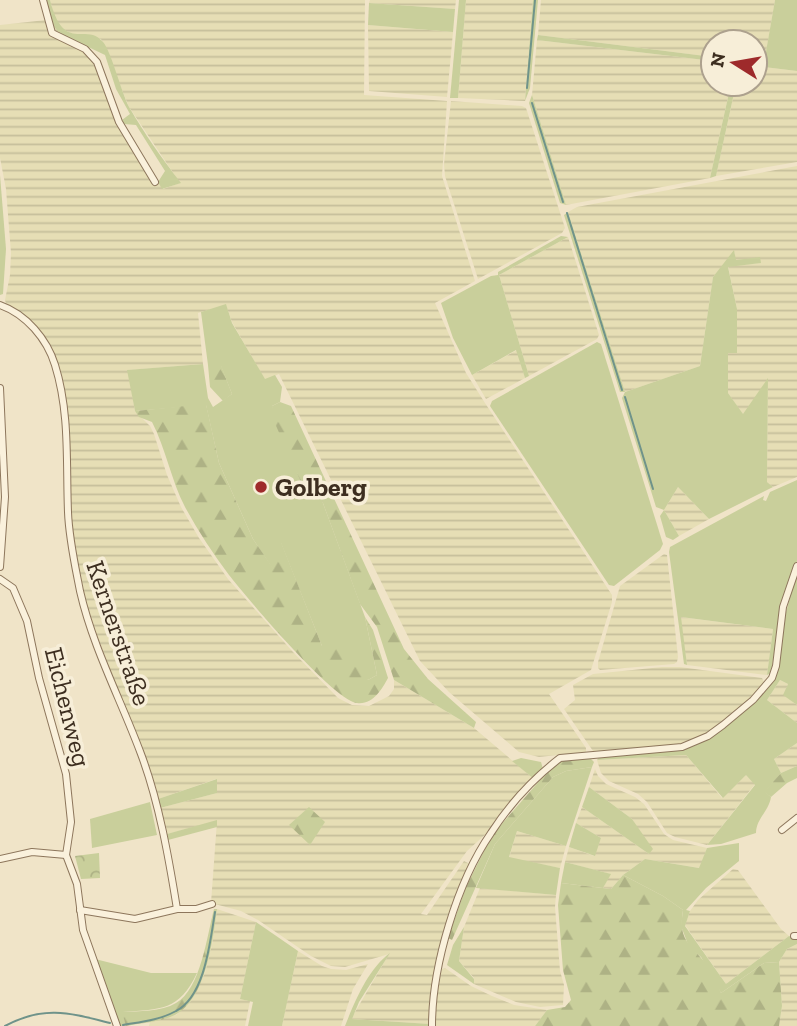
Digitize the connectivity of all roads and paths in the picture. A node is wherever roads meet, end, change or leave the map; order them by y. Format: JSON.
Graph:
{"nodes":[{"id":1,"x":43,"y":0,"type":"edge"},
{"id":2,"x":155,"y":183,"type":"dead end"},
{"id":3,"x":0,"y":305,"type":"edge"},
{"id":4,"x":0,"y":388,"type":"edge"},
{"id":5,"x":2,"y":497,"type":"edge"},
{"id":6,"x":797,"y":566,"type":"edge"},
{"id":7,"x":0,"y":567,"type":"edge"},
{"id":8,"x":0,"y":579,"type":"edge"},
{"id":9,"x":797,"y":818,"type":"edge"},
{"id":10,"x":782,"y":830,"type":"dead end"},
{"id":11,"x":66,"y":855,"type":"junction"},
{"id":12,"x":0,"y":859,"type":"edge"},
{"id":13,"x":212,"y":904,"type":"dead end"},
{"id":14,"x":177,"y":909,"type":"junction"},
{"id":15,"x":80,"y":910,"type":"junction"},
{"id":16,"x":117,"y":1026,"type":"edge"},
{"id":17,"x":432,"y":1026,"type":"edge"}],
"edges":[{"from":1,"to":2,"type":"street"},
{"from":3,"to":14,"type":"street","name":"Kernerstraße"},
{"from":4,"to":5,"type":"street"},
{"from":5,"to":7,"type":"street"},
{"from":6,"to":17,"type":"street"},
{"from":8,"to":11,"type":"street","name":"Eichenweg"},
{"from":9,"to":10,"type":"street"},
{"from":11,"to":12,"type":"street"},
{"from":11,"to":15,"type":"street"},
{"from":13,"to":14,"type":"street"},
{"from":14,"to":15,"type":"street"},
{"from":15,"to":16,"type":"street"}]}
